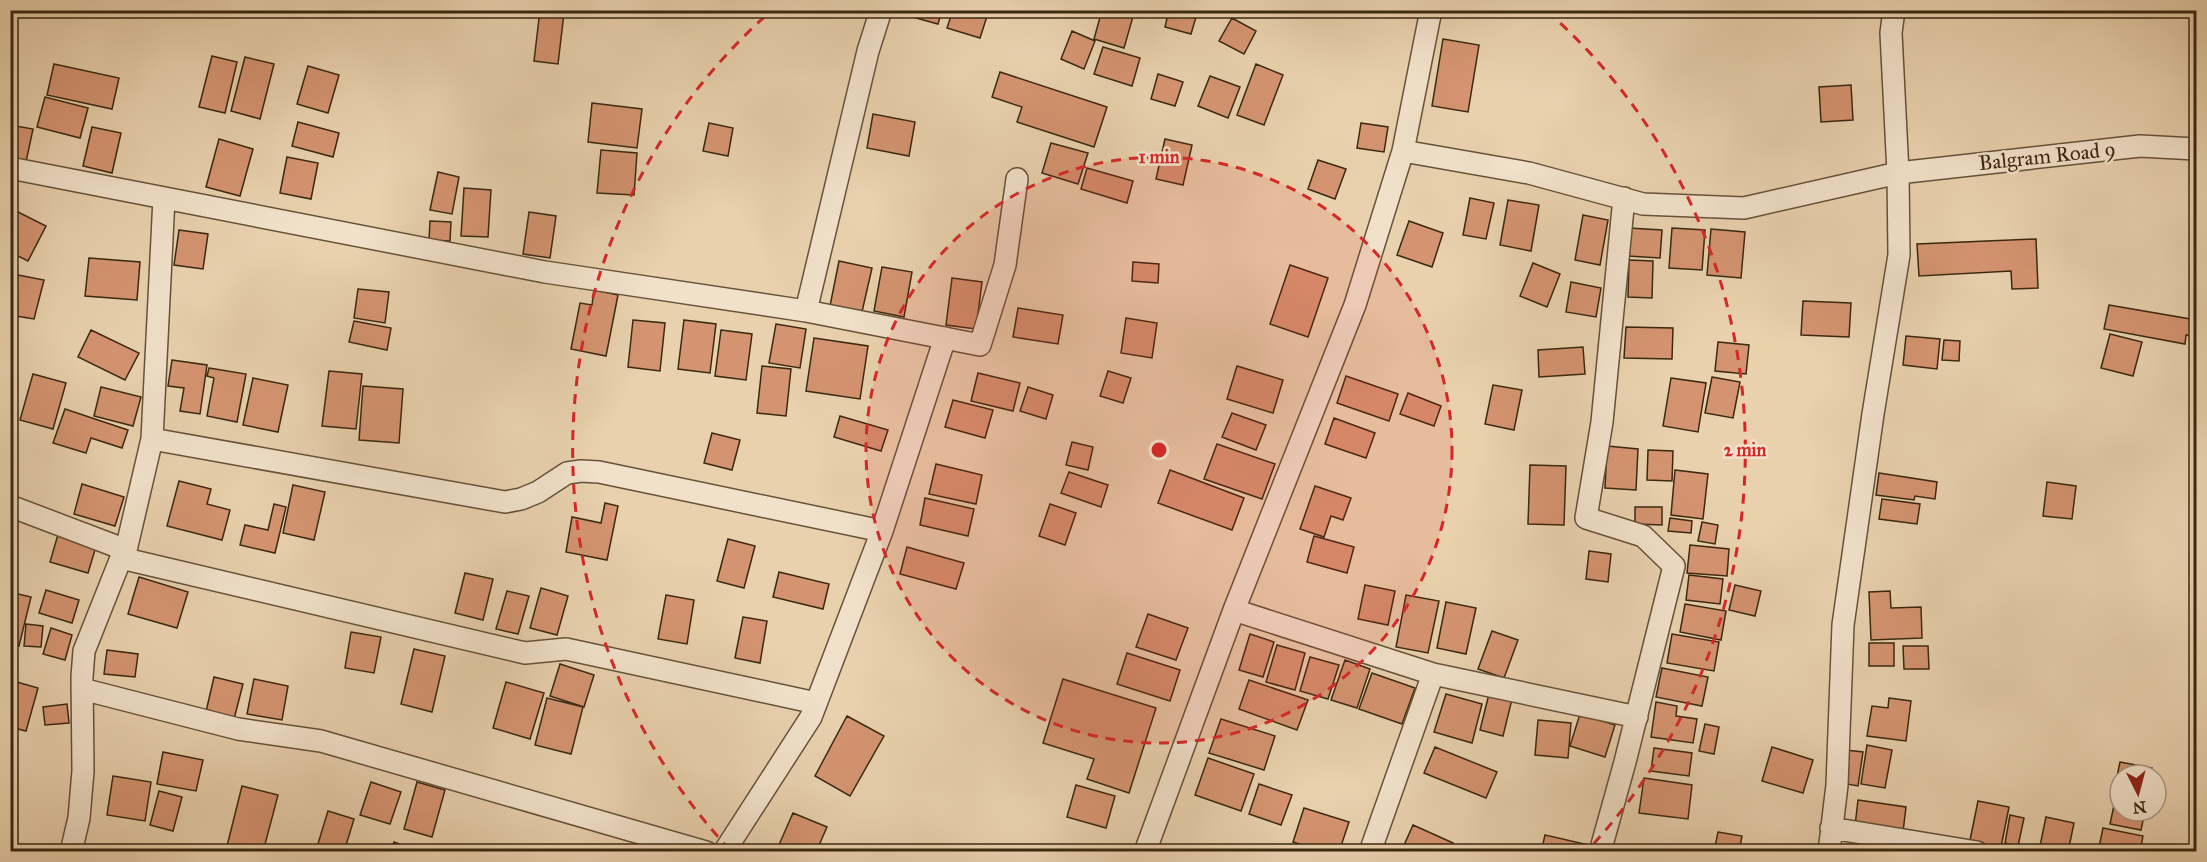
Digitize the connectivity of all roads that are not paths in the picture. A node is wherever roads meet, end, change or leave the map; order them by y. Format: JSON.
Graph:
{"nodes":[{"id":1,"x":881,"y":10,"type":"edge"},
{"id":2,"x":1431,"y":10,"type":"edge"},
{"id":3,"x":1894,"y":10,"type":"edge"},
{"id":4,"x":2196,"y":148,"type":"edge"},
{"id":5,"x":1403,"y":152,"type":"junction"},
{"id":6,"x":10,"y":168,"type":"edge"},
{"id":7,"x":1898,"y":173,"type":"junction"},
{"id":8,"x":1017,"y":179,"type":"dead end"},
{"id":9,"x":164,"y":198,"type":"junction"},
{"id":10,"x":1624,"y":198,"type":"junction"},
{"id":11,"x":806,"y":310,"type":"junction"},
{"id":12,"x":945,"y":338,"type":"junction"},
{"id":13,"x":152,"y":439,"type":"junction"},
{"id":14,"x":10,"y":506,"type":"edge"},
{"id":15,"x":882,"y":531,"type":"junction"},
{"id":16,"x":123,"y":554,"type":"junction"},
{"id":17,"x":1234,"y":610,"type":"junction"},
{"id":18,"x":1433,"y":674,"type":"junction"},
{"id":19,"x":82,"y":689,"type":"junction"},
{"id":20,"x":816,"y":703,"type":"junction"},
{"id":21,"x":1637,"y":717,"type":"junction"},
{"id":22,"x":1831,"y":828,"type":"junction"},
{"id":23,"x":71,"y":852,"type":"edge"},
{"id":24,"x":706,"y":852,"type":"edge"},
{"id":25,"x":724,"y":852,"type":"edge"},
{"id":26,"x":1145,"y":852,"type":"edge"},
{"id":27,"x":1370,"y":852,"type":"edge"},
{"id":28,"x":1600,"y":852,"type":"edge"},
{"id":29,"x":1828,"y":852,"type":"edge"},
{"id":30,"x":1977,"y":852,"type":"edge"}],
"edges":[{"from":1,"to":11,"type":"street"},
{"from":2,"to":5,"type":"street"},
{"from":3,"to":7,"type":"street"},
{"from":4,"to":7,"type":"street","name":"Balgram Road 9"},
{"from":5,"to":10,"type":"street","name":"Balgram Road 9"},
{"from":5,"to":17,"type":"street"},
{"from":6,"to":9,"type":"street"},
{"from":7,"to":10,"type":"street","name":"Balgram Road 9"},
{"from":7,"to":22,"type":"street"},
{"from":8,"to":12,"type":"street"},
{"from":9,"to":11,"type":"street"},
{"from":9,"to":13,"type":"street"},
{"from":10,"to":21,"type":"street"},
{"from":11,"to":12,"type":"street"},
{"from":12,"to":15,"type":"street"},
{"from":13,"to":15,"type":"street"},
{"from":13,"to":16,"type":"street"},
{"from":14,"to":16,"type":"street"},
{"from":15,"to":20,"type":"street"},
{"from":16,"to":19,"type":"street"},
{"from":16,"to":20,"type":"street"},
{"from":17,"to":18,"type":"street"},
{"from":17,"to":26,"type":"street"},
{"from":18,"to":21,"type":"street"},
{"from":18,"to":27,"type":"street"},
{"from":19,"to":23,"type":"street"},
{"from":19,"to":24,"type":"street"},
{"from":20,"to":25,"type":"street"},
{"from":21,"to":28,"type":"street"},
{"from":22,"to":29,"type":"street"},
{"from":22,"to":30,"type":"street"}]}
